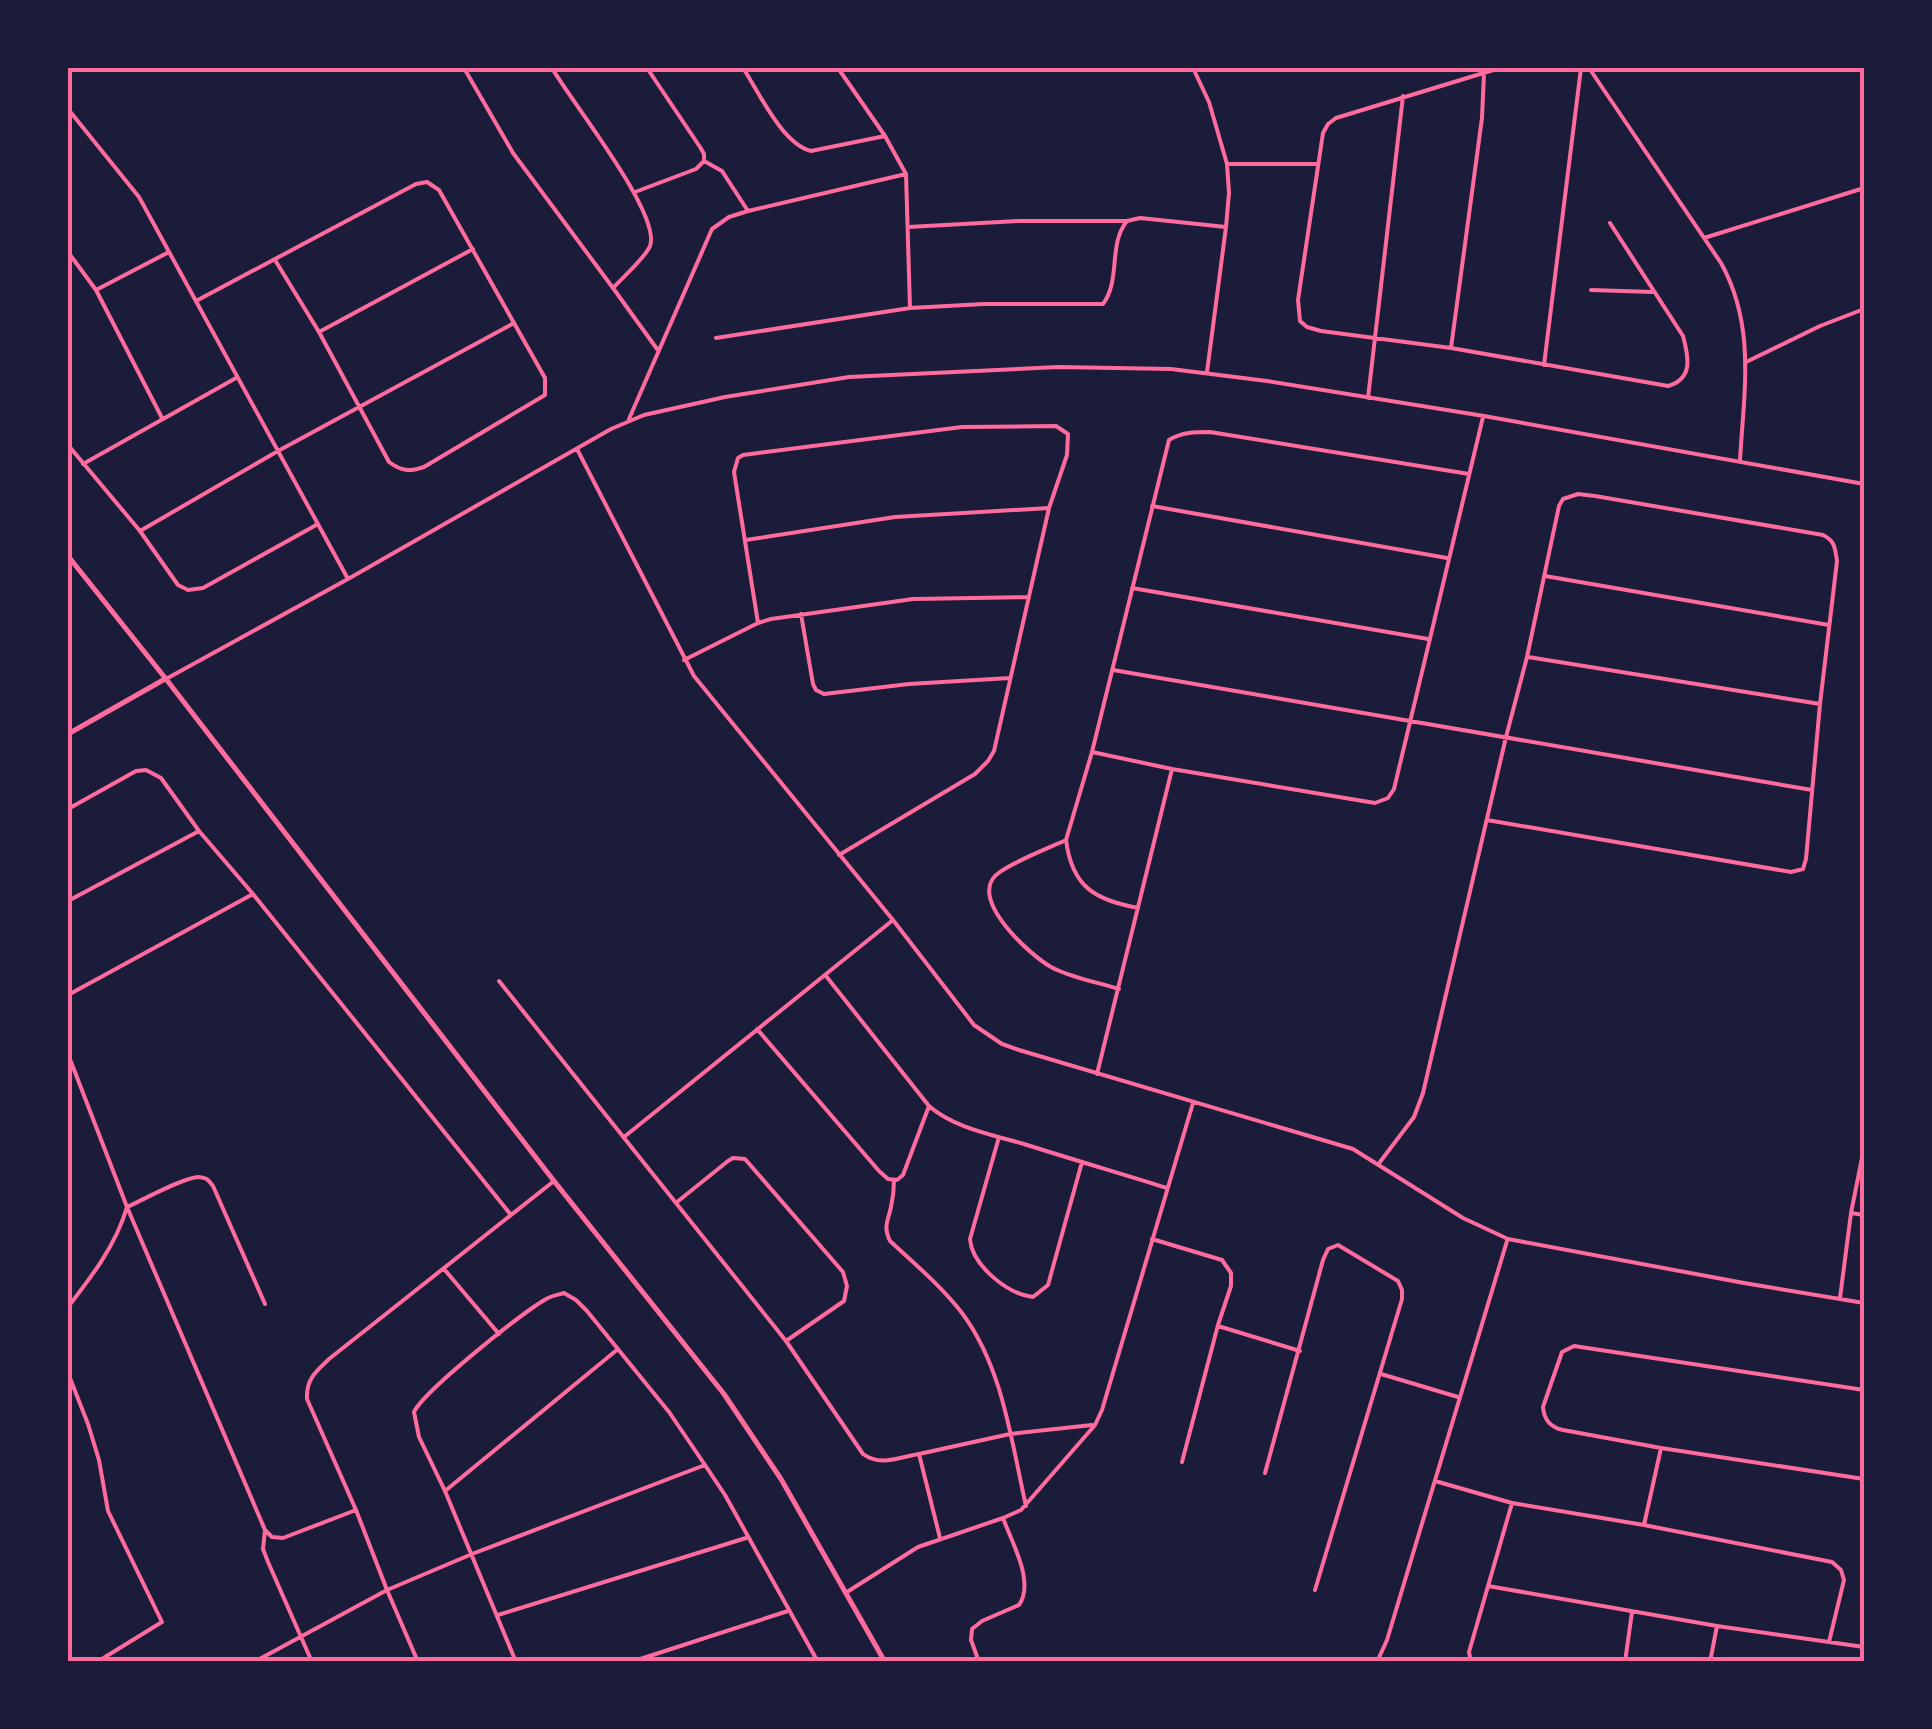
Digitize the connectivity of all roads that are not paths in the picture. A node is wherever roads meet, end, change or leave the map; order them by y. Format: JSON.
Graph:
{"nodes":[{"id":1,"x":464,"y":68,"type":"edge"},
{"id":2,"x":552,"y":68,"type":"edge"},
{"id":3,"x":648,"y":68,"type":"edge"},
{"id":4,"x":743,"y":68,"type":"edge"},
{"id":5,"x":838,"y":68,"type":"edge"},
{"id":6,"x":1194,"y":68,"type":"edge"},
{"id":7,"x":1500,"y":68,"type":"edge"},
{"id":8,"x":1585,"y":68,"type":"edge"},
{"id":9,"x":1484,"y":73,"type":"junction"},
{"id":10,"x":1403,"y":96,"type":"junction"},
{"id":11,"x":68,"y":109,"type":"edge"},
{"id":12,"x":885,"y":136,"type":"junction"},
{"id":13,"x":704,"y":162,"type":"junction"},
{"id":14,"x":1227,"y":164,"type":"junction"},
{"id":15,"x":1316,"y":164,"type":"junction"},
{"id":16,"x":906,"y":174,"type":"junction"},
{"id":17,"x":1864,"y":188,"type":"edge"},
{"id":18,"x":635,"y":192,"type":"junction"},
{"id":19,"x":748,"y":211,"type":"junction"},
{"id":20,"x":1127,"y":221,"type":"junction"},
{"id":21,"x":1610,"y":223,"type":"dead end"},
{"id":22,"x":908,"y":227,"type":"junction"},
{"id":23,"x":1226,"y":227,"type":"junction"},
{"id":24,"x":1704,"y":238,"type":"junction"},
{"id":25,"x":474,"y":249,"type":"junction"},
{"id":26,"x":68,"y":252,"type":"edge"},
{"id":27,"x":169,"y":252,"type":"junction"},
{"id":28,"x":275,"y":260,"type":"junction"},
{"id":29,"x":613,"y":288,"type":"junction"},
{"id":30,"x":96,"y":290,"type":"junction"},
{"id":31,"x":1591,"y":290,"type":"dead end"},
{"id":32,"x":1653,"y":292,"type":"junction"},
{"id":33,"x":196,"y":301,"type":"junction"},
{"id":34,"x":910,"y":308,"type":"junction"},
{"id":35,"x":1864,"y":309,"type":"edge"},
{"id":36,"x":514,"y":323,"type":"junction"},
{"id":37,"x":318,"y":332,"type":"junction"},
{"id":38,"x":1374,"y":337,"type":"junction"},
{"id":39,"x":716,"y":338,"type":"dead end"},
{"id":40,"x":1451,"y":348,"type":"junction"},
{"id":41,"x":658,"y":350,"type":"junction"},
{"id":42,"x":1746,"y":362,"type":"junction"},
{"id":43,"x":1544,"y":364,"type":"junction"},
{"id":44,"x":1207,"y":372,"type":"junction"},
{"id":45,"x":238,"y":377,"type":"junction"},
{"id":46,"x":1368,"y":398,"type":"junction"},
{"id":47,"x":359,"y":409,"type":"junction"},
{"id":48,"x":1484,"y":416,"type":"junction"},
{"id":49,"x":162,"y":418,"type":"junction"},
{"id":50,"x":628,"y":422,"type":"junction"},
{"id":51,"x":68,"y":444,"type":"edge"},
{"id":52,"x":577,"y":449,"type":"junction"},
{"id":53,"x":278,"y":452,"type":"junction"},
{"id":54,"x":1740,"y":460,"type":"junction"},
{"id":55,"x":83,"y":464,"type":"junction"},
{"id":56,"x":1469,"y":474,"type":"junction"},
{"id":57,"x":1863,"y":482,"type":"edge"},
{"id":58,"x":1152,"y":506,"type":"junction"},
{"id":59,"x":1049,"y":508,"type":"junction"},
{"id":60,"x":318,"y":524,"type":"junction"},
{"id":61,"x":140,"y":531,"type":"junction"},
{"id":62,"x":746,"y":540,"type":"junction"},
{"id":63,"x":68,"y":556,"type":"edge"},
{"id":64,"x":1448,"y":558,"type":"junction"},
{"id":65,"x":1545,"y":576,"type":"junction"},
{"id":66,"x":348,"y":579,"type":"junction"},
{"id":67,"x":1132,"y":588,"type":"junction"},
{"id":68,"x":1028,"y":598,"type":"junction"},
{"id":69,"x":801,"y":614,"type":"junction"},
{"id":70,"x":758,"y":622,"type":"junction"},
{"id":71,"x":1829,"y":624,"type":"junction"},
{"id":72,"x":1430,"y":639,"type":"junction"},
{"id":73,"x":1526,"y":656,"type":"junction"},
{"id":74,"x":684,"y":660,"type":"junction"},
{"id":75,"x":1113,"y":670,"type":"junction"},
{"id":76,"x":1010,"y":678,"type":"junction"},
{"id":77,"x":166,"y":679,"type":"junction"},
{"id":78,"x":1820,"y":704,"type":"junction"},
{"id":79,"x":1408,"y":721,"type":"junction"},
{"id":80,"x":68,"y":734,"type":"edge"},
{"id":81,"x":1506,"y":737,"type":"junction"},
{"id":82,"x":1092,"y":752,"type":"junction"},
{"id":83,"x":1172,"y":769,"type":"junction"},
{"id":84,"x":1812,"y":790,"type":"junction"},
{"id":85,"x":68,"y":809,"type":"edge"},
{"id":86,"x":1487,"y":820,"type":"junction"},
{"id":87,"x":200,"y":830,"type":"junction"},
{"id":88,"x":1066,"y":840,"type":"junction"},
{"id":89,"x":838,"y":854,"type":"junction"},
{"id":90,"x":254,"y":894,"type":"junction"},
{"id":91,"x":68,"y":902,"type":"edge"},
{"id":92,"x":1138,"y":908,"type":"junction"},
{"id":93,"x":892,"y":920,"type":"junction"},
{"id":94,"x":826,"y":976,"type":"junction"},
{"id":95,"x":499,"y":982,"type":"dead end"},
{"id":96,"x":1118,"y":989,"type":"junction"},
{"id":97,"x":68,"y":995,"type":"edge"},
{"id":98,"x":757,"y":1030,"type":"junction"},
{"id":99,"x":68,"y":1054,"type":"edge"},
{"id":100,"x":73,"y":1069,"type":"junction"},
{"id":101,"x":68,"y":1074,"type":"edge"},
{"id":102,"x":1097,"y":1074,"type":"junction"},
{"id":103,"x":1193,"y":1103,"type":"junction"},
{"id":104,"x":929,"y":1106,"type":"junction"},
{"id":105,"x":624,"y":1137,"type":"junction"},
{"id":106,"x":999,"y":1137,"type":"junction"},
{"id":107,"x":1864,"y":1148,"type":"edge"},
{"id":108,"x":1082,"y":1162,"type":"junction"},
{"id":109,"x":1379,"y":1164,"type":"junction"},
{"id":110,"x":894,"y":1180,"type":"junction"},
{"id":111,"x":554,"y":1181,"type":"junction"},
{"id":112,"x":1167,"y":1188,"type":"junction"},
{"id":113,"x":677,"y":1202,"type":"junction"},
{"id":114,"x":128,"y":1207,"type":"junction"},
{"id":115,"x":1851,"y":1213,"type":"junction"},
{"id":116,"x":511,"y":1215,"type":"junction"},
{"id":117,"x":1864,"y":1215,"type":"edge"},
{"id":118,"x":1152,"y":1239,"type":"junction"},
{"id":119,"x":1508,"y":1239,"type":"junction"},
{"id":120,"x":444,"y":1269,"type":"junction"},
{"id":121,"x":1840,"y":1298,"type":"junction"},
{"id":122,"x":1864,"y":1303,"type":"edge"},
{"id":123,"x":265,"y":1304,"type":"dead end"},
{"id":124,"x":68,"y":1307,"type":"edge"},
{"id":125,"x":1218,"y":1326,"type":"junction"},
{"id":126,"x":499,"y":1334,"type":"junction"},
{"id":127,"x":786,"y":1341,"type":"junction"},
{"id":128,"x":618,"y":1349,"type":"junction"},
{"id":129,"x":1300,"y":1351,"type":"junction"},
{"id":130,"x":68,"y":1373,"type":"edge"},
{"id":131,"x":1381,"y":1374,"type":"junction"},
{"id":132,"x":1864,"y":1390,"type":"edge"},
{"id":133,"x":1460,"y":1398,"type":"junction"},
{"id":134,"x":1094,"y":1426,"type":"junction"},
{"id":135,"x":1010,"y":1434,"type":"junction"},
{"id":136,"x":1661,"y":1448,"type":"junction"},
{"id":137,"x":919,"y":1454,"type":"junction"},
{"id":138,"x":1182,"y":1462,"type":"dead end"},
{"id":139,"x":705,"y":1464,"type":"junction"},
{"id":140,"x":1264,"y":1473,"type":"dead end"},
{"id":141,"x":1864,"y":1479,"type":"edge"},
{"id":142,"x":1434,"y":1481,"type":"junction"},
{"id":143,"x":445,"y":1491,"type":"junction"},
{"id":144,"x":1512,"y":1503,"type":"junction"},
{"id":145,"x":1026,"y":1506,"type":"junction"},
{"id":146,"x":356,"y":1510,"type":"junction"},
{"id":147,"x":1003,"y":1518,"type":"junction"},
{"id":148,"x":1644,"y":1525,"type":"junction"},
{"id":149,"x":265,"y":1530,"type":"junction"},
{"id":150,"x":749,"y":1538,"type":"junction"},
{"id":151,"x":940,"y":1538,"type":"junction"},
{"id":152,"x":472,"y":1554,"type":"junction"},
{"id":153,"x":1488,"y":1586,"type":"junction"},
{"id":154,"x":387,"y":1590,"type":"junction"},
{"id":155,"x":1315,"y":1590,"type":"dead end"},
{"id":156,"x":847,"y":1592,"type":"junction"},
{"id":157,"x":789,"y":1610,"type":"junction"},
{"id":158,"x":1632,"y":1611,"type":"junction"},
{"id":159,"x":498,"y":1614,"type":"junction"},
{"id":160,"x":1717,"y":1626,"type":"junction"},
{"id":161,"x":300,"y":1636,"type":"junction"},
{"id":162,"x":1829,"y":1642,"type":"junction"},
{"id":163,"x":1864,"y":1647,"type":"edge"},
{"id":164,"x":1379,"y":1660,"type":"edge"},
{"id":165,"x":97,"y":1662,"type":"edge"},
{"id":166,"x":254,"y":1662,"type":"edge"},
{"id":167,"x":312,"y":1662,"type":"edge"},
{"id":168,"x":418,"y":1662,"type":"edge"},
{"id":169,"x":516,"y":1662,"type":"edge"},
{"id":170,"x":631,"y":1662,"type":"edge"},
{"id":171,"x":818,"y":1662,"type":"edge"},
{"id":172,"x":885,"y":1662,"type":"edge"},
{"id":173,"x":979,"y":1662,"type":"edge"},
{"id":174,"x":1471,"y":1662,"type":"edge"},
{"id":175,"x":1625,"y":1662,"type":"edge"},
{"id":176,"x":1710,"y":1662,"type":"edge"}],
"edges":[{"from":1,"to":29,"type":"street"},
{"from":2,"to":18,"type":"street"},
{"from":3,"to":13,"type":"street"},
{"from":4,"to":12,"type":"street"},
{"from":5,"to":12,"type":"street"},
{"from":6,"to":14,"type":"street"},
{"from":7,"to":9,"type":"street"},
{"from":8,"to":24,"type":"street"},
{"from":8,"to":43,"type":"street"},
{"from":9,"to":10,"type":"street"},
{"from":9,"to":40,"type":"street"},
{"from":10,"to":15,"type":"street"},
{"from":10,"to":38,"type":"street"},
{"from":11,"to":27,"type":"street"},
{"from":12,"to":16,"type":"street"},
{"from":13,"to":18,"type":"street"},
{"from":13,"to":19,"type":"street"},
{"from":14,"to":15,"type":"street"},
{"from":14,"to":23,"type":"street"},
{"from":15,"to":38,"type":"street"},
{"from":16,"to":19,"type":"street"},
{"from":16,"to":22,"type":"street"},
{"from":17,"to":24,"type":"street"},
{"from":18,"to":29,"type":"street"},
{"from":19,"to":41,"type":"street"},
{"from":20,"to":22,"type":"street"},
{"from":20,"to":23,"type":"street"},
{"from":20,"to":34,"type":"street"},
{"from":21,"to":32,"type":"street"},
{"from":22,"to":34,"type":"street"},
{"from":23,"to":44,"type":"street"},
{"from":24,"to":42,"type":"street"},
{"from":25,"to":28,"type":"street"},
{"from":25,"to":36,"type":"street"},
{"from":25,"to":37,"type":"street"},
{"from":26,"to":30,"type":"street"},
{"from":27,"to":30,"type":"street"},
{"from":27,"to":33,"type":"street"},
{"from":28,"to":33,"type":"street"},
{"from":28,"to":37,"type":"street"},
{"from":29,"to":41,"type":"street"},
{"from":30,"to":49,"type":"street"},
{"from":31,"to":32,"type":"street"},
{"from":32,"to":43,"type":"street"},
{"from":33,"to":45,"type":"street"},
{"from":34,"to":39,"type":"street"},
{"from":35,"to":42,"type":"street"},
{"from":36,"to":47,"type":"street"},
{"from":36,"to":47,"type":"street"},
{"from":37,"to":47,"type":"street"},
{"from":38,"to":40,"type":"street"},
{"from":38,"to":46,"type":"street"},
{"from":40,"to":43,"type":"street"},
{"from":41,"to":50,"type":"street"},
{"from":42,"to":54,"type":"street"},
{"from":44,"to":46,"type":"street"},
{"from":44,"to":50,"type":"street"},
{"from":45,"to":49,"type":"street"},
{"from":45,"to":53,"type":"street"},
{"from":46,"to":48,"type":"street"},
{"from":47,"to":53,"type":"street"},
{"from":48,"to":54,"type":"street"},
{"from":48,"to":56,"type":"street"},
{"from":49,"to":55,"type":"street"},
{"from":50,"to":52,"type":"street"},
{"from":51,"to":55,"type":"street"},
{"from":52,"to":66,"type":"street"},
{"from":52,"to":74,"type":"street"},
{"from":53,"to":60,"type":"street"},
{"from":53,"to":61,"type":"street"},
{"from":54,"to":57,"type":"street"},
{"from":55,"to":61,"type":"street"},
{"from":56,"to":58,"type":"street"},
{"from":56,"to":64,"type":"street"},
{"from":58,"to":64,"type":"street"},
{"from":58,"to":67,"type":"street"},
{"from":59,"to":62,"type":"street"},
{"from":59,"to":62,"type":"street"},
{"from":59,"to":68,"type":"street"},
{"from":60,"to":61,"type":"street"},
{"from":60,"to":66,"type":"street"},
{"from":62,"to":70,"type":"street"},
{"from":63,"to":77,"type":"street"},
{"from":64,"to":72,"type":"street"},
{"from":65,"to":71,"type":"street"},
{"from":65,"to":71,"type":"street"},
{"from":65,"to":73,"type":"street"},
{"from":66,"to":77,"type":"street"},
{"from":67,"to":72,"type":"street"},
{"from":67,"to":75,"type":"street"},
{"from":68,"to":69,"type":"street"},
{"from":68,"to":76,"type":"street"},
{"from":69,"to":70,"type":"street"},
{"from":69,"to":76,"type":"street"},
{"from":70,"to":74,"type":"street"},
{"from":71,"to":78,"type":"street"},
{"from":72,"to":79,"type":"street"},
{"from":73,"to":78,"type":"street"},
{"from":73,"to":81,"type":"street"},
{"from":74,"to":89,"type":"street"},
{"from":75,"to":79,"type":"street"},
{"from":75,"to":82,"type":"street"},
{"from":76,"to":89,"type":"street"},
{"from":77,"to":80,"type":"street"},
{"from":77,"to":111,"type":"street"},
{"from":78,"to":84,"type":"street"},
{"from":79,"to":81,"type":"street"},
{"from":79,"to":83,"type":"street"},
{"from":81,"to":84,"type":"street"},
{"from":81,"to":86,"type":"street"},
{"from":82,"to":83,"type":"street"},
{"from":82,"to":88,"type":"street"},
{"from":83,"to":92,"type":"street"},
{"from":84,"to":86,"type":"street"},
{"from":85,"to":87,"type":"street"},
{"from":86,"to":109,"type":"street"},
{"from":87,"to":90,"type":"street"},
{"from":87,"to":91,"type":"street"},
{"from":88,"to":92,"type":"street"},
{"from":88,"to":96,"type":"street"},
{"from":89,"to":93,"type":"street"},
{"from":90,"to":97,"type":"street"},
{"from":90,"to":116,"type":"street"},
{"from":92,"to":96,"type":"street"},
{"from":93,"to":94,"type":"street"},
{"from":93,"to":102,"type":"street"},
{"from":94,"to":98,"type":"street"},
{"from":94,"to":104,"type":"street"},
{"from":95,"to":105,"type":"street"},
{"from":96,"to":102,"type":"street"},
{"from":98,"to":105,"type":"street"},
{"from":98,"to":110,"type":"street"},
{"from":99,"to":100,"type":"street"},
{"from":100,"to":101,"type":"street"},
{"from":100,"to":114,"type":"street"},
{"from":102,"to":103,"type":"street"},
{"from":103,"to":109,"type":"street"},
{"from":103,"to":112,"type":"street"},
{"from":104,"to":106,"type":"street"},
{"from":104,"to":110,"type":"street"},
{"from":105,"to":113,"type":"street"},
{"from":106,"to":108,"type":"street"},
{"from":106,"to":108,"type":"street"},
{"from":107,"to":115,"type":"street"},
{"from":108,"to":112,"type":"street"},
{"from":109,"to":119,"type":"street"},
{"from":110,"to":135,"type":"street"},
{"from":111,"to":116,"type":"street"},
{"from":111,"to":156,"type":"street"},
{"from":112,"to":118,"type":"street"},
{"from":113,"to":127,"type":"street"},
{"from":113,"to":127,"type":"street"},
{"from":114,"to":123,"type":"street"},
{"from":114,"to":124,"type":"street"},
{"from":114,"to":149,"type":"street"},
{"from":115,"to":117,"type":"street"},
{"from":115,"to":121,"type":"street"},
{"from":116,"to":120,"type":"street"},
{"from":118,"to":125,"type":"street"},
{"from":118,"to":134,"type":"street"},
{"from":119,"to":121,"type":"street"},
{"from":119,"to":133,"type":"street"},
{"from":120,"to":126,"type":"street"},
{"from":120,"to":146,"type":"street"},
{"from":121,"to":122,"type":"street"},
{"from":125,"to":129,"type":"street"},
{"from":125,"to":138,"type":"street"},
{"from":126,"to":128,"type":"street"},
{"from":126,"to":143,"type":"street"},
{"from":127,"to":137,"type":"street"},
{"from":128,"to":139,"type":"street"},
{"from":128,"to":143,"type":"street"},
{"from":129,"to":131,"type":"street"},
{"from":129,"to":140,"type":"street"},
{"from":130,"to":165,"type":"street"},
{"from":131,"to":133,"type":"street"},
{"from":131,"to":155,"type":"street"},
{"from":132,"to":136,"type":"street"},
{"from":133,"to":142,"type":"street"},
{"from":134,"to":135,"type":"street"},
{"from":134,"to":145,"type":"street"},
{"from":135,"to":137,"type":"street"},
{"from":135,"to":145,"type":"street"},
{"from":136,"to":141,"type":"street"},
{"from":136,"to":148,"type":"street"},
{"from":137,"to":151,"type":"street"},
{"from":139,"to":150,"type":"street"},
{"from":139,"to":152,"type":"street"},
{"from":142,"to":144,"type":"street"},
{"from":142,"to":164,"type":"street"},
{"from":143,"to":152,"type":"street"},
{"from":144,"to":148,"type":"street"},
{"from":144,"to":153,"type":"street"},
{"from":145,"to":147,"type":"street"},
{"from":146,"to":149,"type":"street"},
{"from":146,"to":154,"type":"street"},
{"from":147,"to":151,"type":"street"},
{"from":147,"to":173,"type":"street"},
{"from":148,"to":162,"type":"street"},
{"from":149,"to":161,"type":"street"},
{"from":150,"to":157,"type":"street"},
{"from":150,"to":159,"type":"street"},
{"from":151,"to":156,"type":"street"},
{"from":152,"to":154,"type":"street"},
{"from":152,"to":159,"type":"street"},
{"from":153,"to":158,"type":"street"},
{"from":153,"to":174,"type":"street"},
{"from":154,"to":161,"type":"street"},
{"from":154,"to":168,"type":"street"},
{"from":156,"to":172,"type":"street"},
{"from":157,"to":170,"type":"street"},
{"from":157,"to":171,"type":"street"},
{"from":158,"to":160,"type":"street"},
{"from":158,"to":175,"type":"street"},
{"from":159,"to":169,"type":"street"},
{"from":160,"to":162,"type":"street"},
{"from":160,"to":176,"type":"street"},
{"from":161,"to":166,"type":"street"},
{"from":161,"to":167,"type":"street"},
{"from":162,"to":163,"type":"street"}]}
